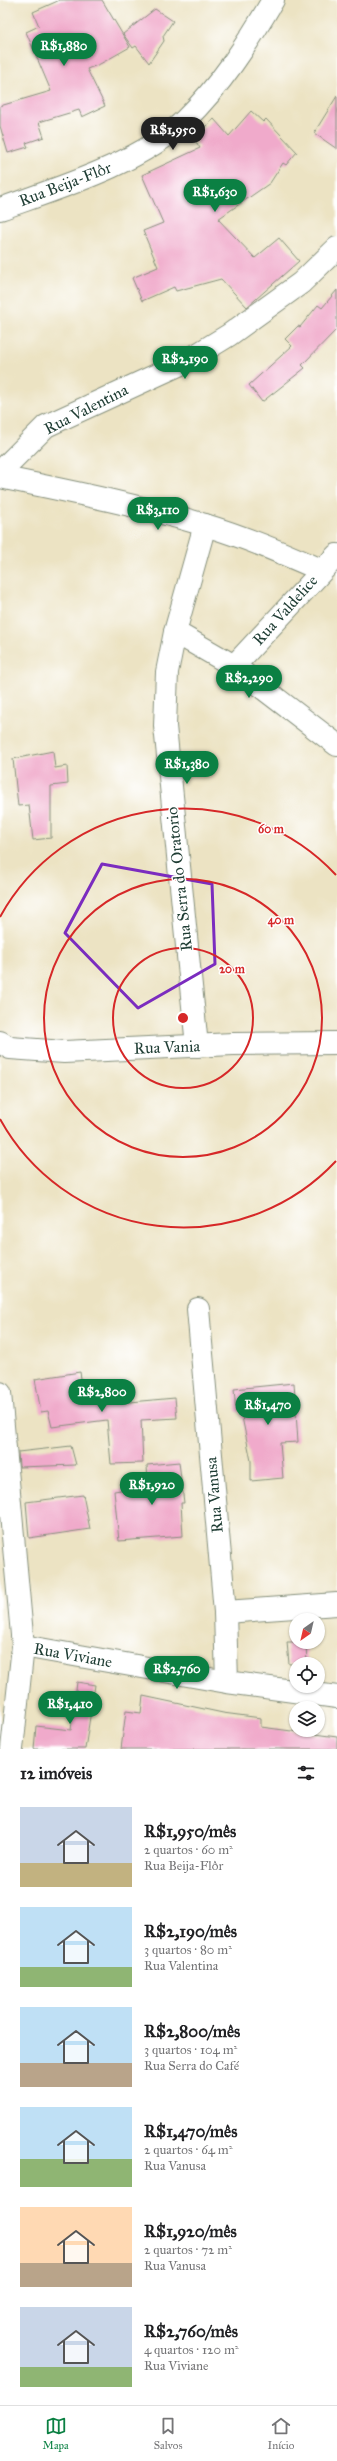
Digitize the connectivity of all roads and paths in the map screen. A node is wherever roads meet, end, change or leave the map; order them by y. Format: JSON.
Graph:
{"nodes":[{"id":1,"x":273,"y":0,"type":"edge"},
{"id":2,"x":0,"y":209,"type":"edge"},
{"id":3,"x":337,"y":248,"type":"edge"},
{"id":4,"x":0,"y":472,"type":"edge"},
{"id":5,"x":0,"y":477,"type":"edge"},
{"id":6,"x":205,"y":525,"type":"junction"},
{"id":7,"x":337,"y":555,"type":"edge"},
{"id":8,"x":321,"y":570,"type":"junction"},
{"id":9,"x":175,"y":632,"type":"junction"},
{"id":10,"x":234,"y":666,"type":"junction"},
{"id":11,"x":337,"y":745,"type":"edge"},
{"id":12,"x":0,"y":1042,"type":"edge"},
{"id":13,"x":337,"y":1043,"type":"edge"},
{"id":14,"x":197,"y":1046,"type":"junction"},
{"id":15,"x":198,"y":1309,"type":"dead end"},
{"id":16,"x":0,"y":1393,"type":"edge"},
{"id":17,"x":337,"y":1604,"type":"edge"},
{"id":18,"x":225,"y":1612,"type":"junction"},
{"id":19,"x":23,"y":1646,"type":"junction"},
{"id":20,"x":227,"y":1682,"type":"junction"},
{"id":21,"x":337,"y":1697,"type":"edge"},
{"id":22,"x":12,"y":1749,"type":"edge"}],
"edges":[{"from":1,"to":2,"type":"street","name":"Rua Beija-Flôr"},
{"from":3,"to":4,"type":"street","name":"Rua Valentina"},
{"from":5,"to":6,"type":"street"},
{"from":6,"to":8,"type":"street"},
{"from":6,"to":9,"type":"street","name":"Rua Serra do Oratorio"},
{"from":7,"to":8,"type":"street","name":"Rua Valdelice"},
{"from":8,"to":10,"type":"street","name":"Rua Valdelice"},
{"from":9,"to":10,"type":"street"},
{"from":9,"to":14,"type":"street","name":"Rua Serra do Oratorio"},
{"from":10,"to":11,"type":"street"},
{"from":12,"to":14,"type":"street","name":"Rua Vania"},
{"from":13,"to":14,"type":"street","name":"Rua Vania"},
{"from":15,"to":18,"type":"street","name":"Rua Vanusa"},
{"from":16,"to":19,"type":"street"},
{"from":17,"to":18,"type":"street"},
{"from":18,"to":20,"type":"street","name":"Rua Vanusa"},
{"from":19,"to":20,"type":"street","name":"Rua Viviane"},
{"from":19,"to":22,"type":"street"},
{"from":20,"to":21,"type":"street","name":"Rua Viviane"}]}
